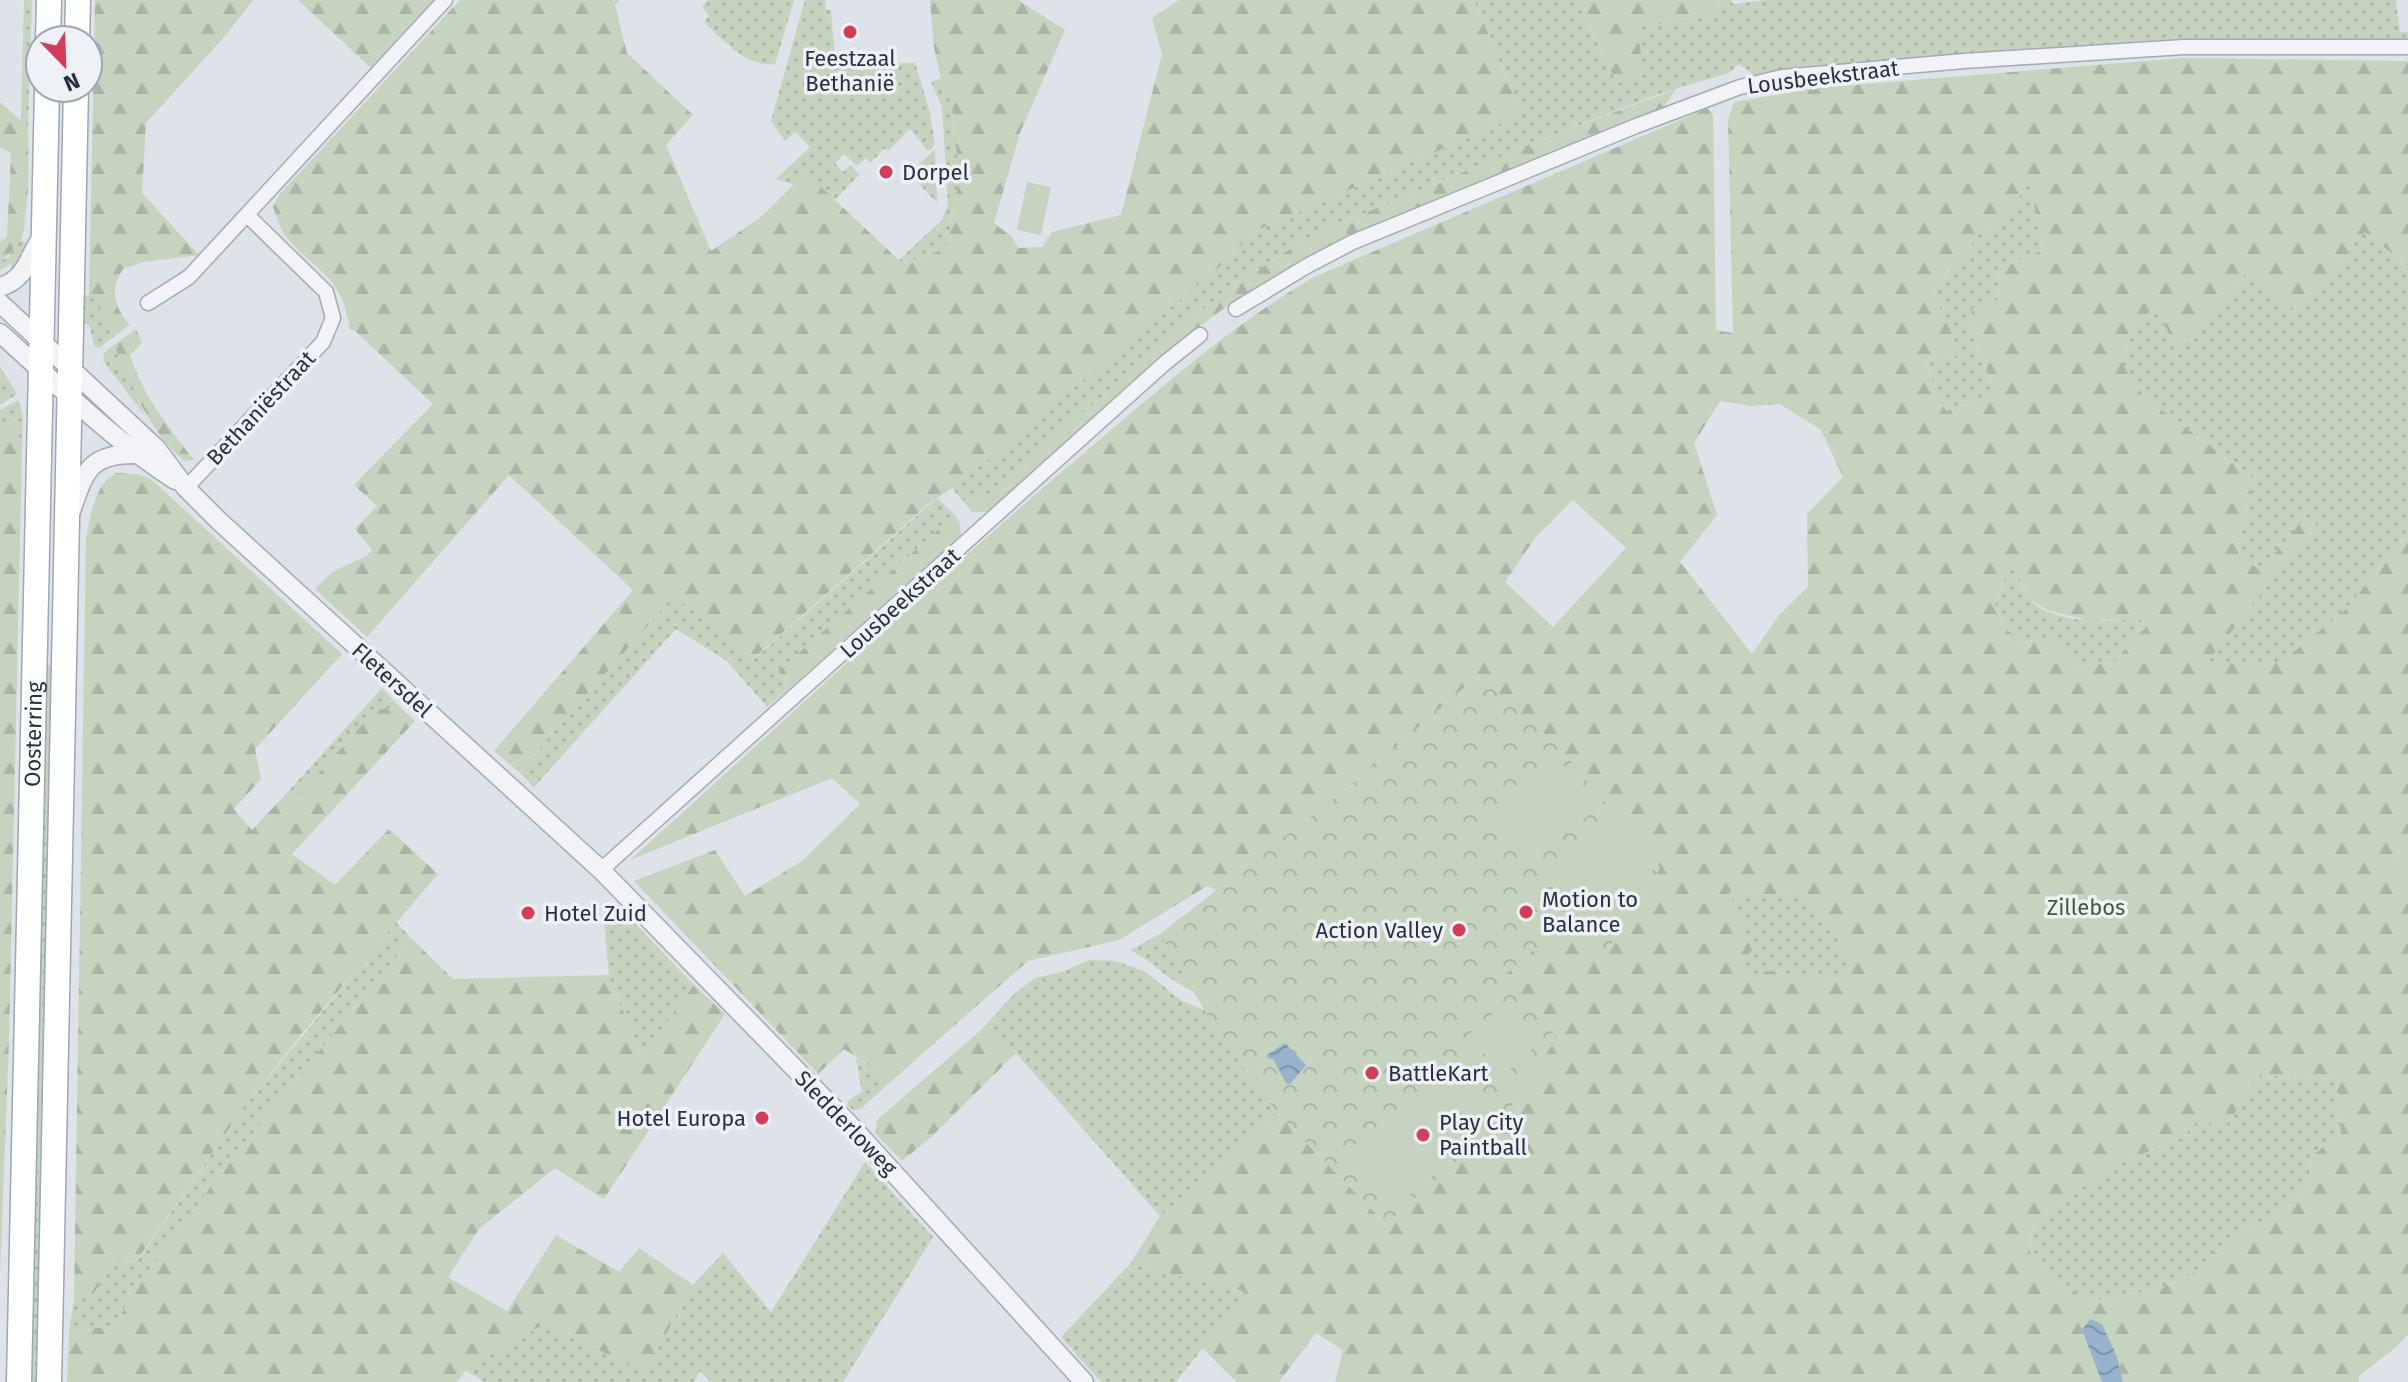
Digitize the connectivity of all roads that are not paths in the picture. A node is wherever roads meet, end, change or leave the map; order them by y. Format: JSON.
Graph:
{"nodes":[{"id":1,"x":49,"y":0,"type":"edge"},
{"id":2,"x":78,"y":0,"type":"edge"},
{"id":3,"x":445,"y":0,"type":"edge"},
{"id":4,"x":48,"y":24,"type":"edge"},
{"id":5,"x":77,"y":24,"type":"edge"},
{"id":6,"x":2408,"y":47,"type":"edge"},
{"id":7,"x":47,"y":104,"type":"edge"},
{"id":8,"x":76,"y":104,"type":"edge"},
{"id":9,"x":248,"y":216,"type":"junction"},
{"id":10,"x":44,"y":233,"type":"junction"},
{"id":11,"x":0,"y":287,"type":"edge"},
{"id":12,"x":0,"y":303,"type":"edge"},
{"id":13,"x":148,"y":303,"type":"dead end"},
{"id":14,"x":1236,"y":309,"type":"dead end"},
{"id":15,"x":0,"y":333,"type":"edge"},
{"id":16,"x":1200,"y":335,"type":"dead end"},
{"id":17,"x":42,"y":342,"type":"junction"},
{"id":18,"x":70,"y":366,"type":"junction"},
{"id":19,"x":43,"y":373,"type":"junction"},
{"id":20,"x":68,"y":396,"type":"junction"},
{"id":21,"x":135,"y":454,"type":"junction"},
{"id":22,"x":186,"y":488,"type":"junction"},
{"id":23,"x":67,"y":525,"type":"junction"},
{"id":24,"x":601,"y":870,"type":"junction"},
{"id":25,"x":19,"y":1382,"type":"edge"},
{"id":26,"x":49,"y":1382,"type":"edge"},
{"id":27,"x":1084,"y":1382,"type":"edge"}],
"edges":[{"from":1,"to":4,"type":"main road"},
{"from":2,"to":5,"type":"main road"},
{"from":3,"to":9,"type":"street"},
{"from":6,"to":14,"type":"street","name":"Lousbeekstraat"},
{"from":7,"to":10,"type":"main road","name":"Oosterring"},
{"from":8,"to":18,"type":"main road","name":"Oosterring"},
{"from":9,"to":13,"type":"street"},
{"from":9,"to":22,"type":"street","name":"Bethaniëstraat"},
{"from":10,"to":11,"type":"street"},
{"from":10,"to":17,"type":"main road","name":"Oosterring"},
{"from":12,"to":17,"type":"street","name":"Fletersdel"},
{"from":15,"to":19,"type":"street","name":"Fletersdel"},
{"from":16,"to":24,"type":"street","name":"Lousbeekstraat"},
{"from":17,"to":18,"type":"street","name":"Fletersdel"},
{"from":17,"to":19,"type":"main road","name":"Oosterring"},
{"from":18,"to":20,"type":"main road","name":"Oosterring"},
{"from":18,"to":22,"type":"street","name":"Fletersdel"},
{"from":19,"to":20,"type":"street","name":"Fletersdel"},
{"from":19,"to":25,"type":"main road","name":"Oosterring"},
{"from":20,"to":21,"type":"street","name":"Fletersdel"},
{"from":20,"to":23,"type":"main road","name":"Oosterring"},
{"from":21,"to":22,"type":"street","name":"Fletersdel"},
{"from":21,"to":23,"type":"street"},
{"from":22,"to":24,"type":"street","name":"Fletersdel"},
{"from":23,"to":26,"type":"main road","name":"Oosterring"},
{"from":24,"to":27,"type":"street","name":"Sledderloweg"}]}
